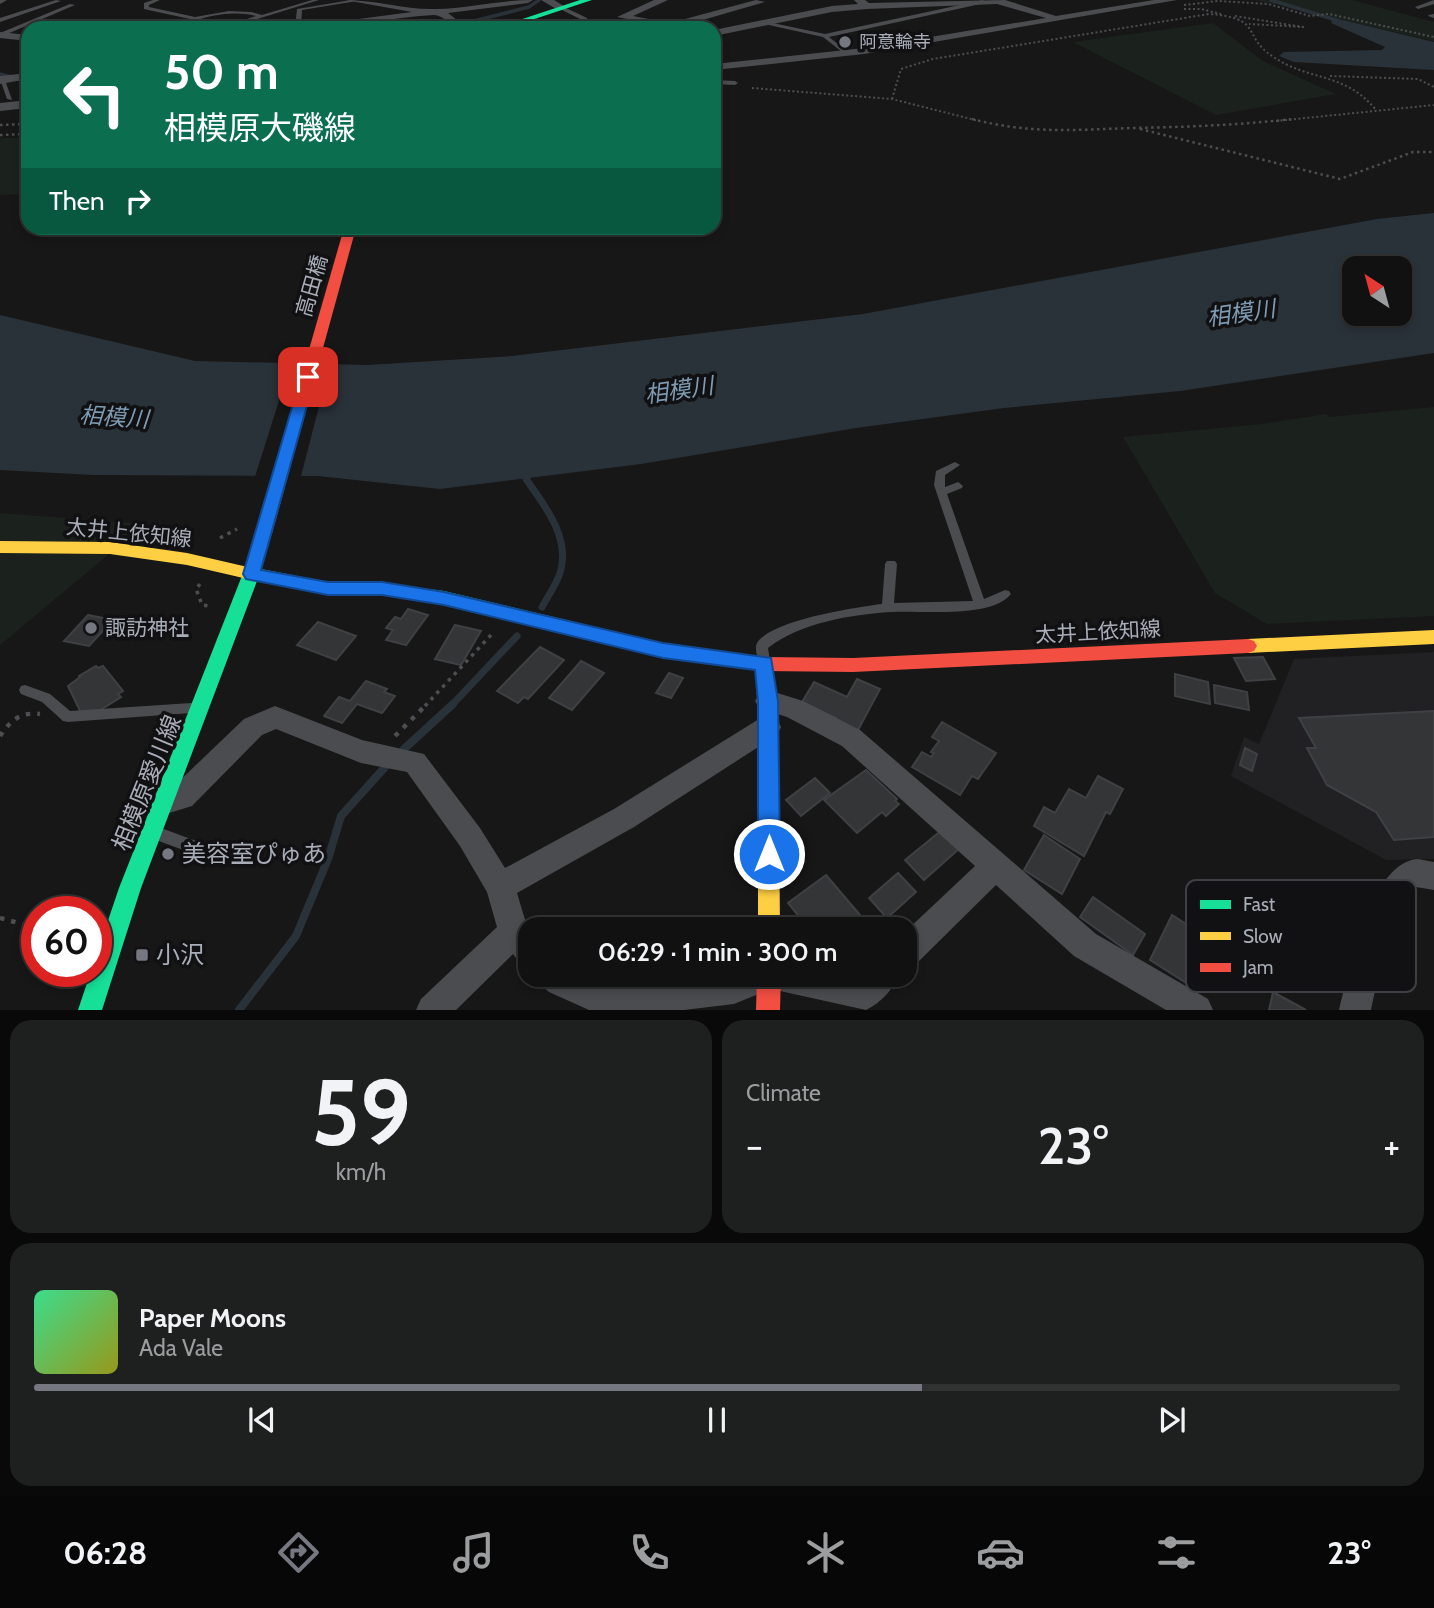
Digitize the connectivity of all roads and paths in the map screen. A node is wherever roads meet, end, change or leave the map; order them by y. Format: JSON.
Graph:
{"nodes":[{"id":1,"x":158,"y":0,"type":"edge"},
{"id":2,"x":317,"y":0,"type":"edge"},
{"id":3,"x":352,"y":0,"type":"edge"},
{"id":4,"x":528,"y":0,"type":"edge"},
{"id":5,"x":587,"y":0,"type":"edge"},
{"id":6,"x":663,"y":0,"type":"edge"},
{"id":7,"x":774,"y":0,"type":"edge"},
{"id":8,"x":1172,"y":0,"type":"edge"},
{"id":9,"x":58,"y":1,"type":"edge"},
{"id":10,"x":453,"y":1,"type":"edge"},
{"id":11,"x":759,"y":1,"type":"edge"},
{"id":12,"x":1001,"y":1,"type":"edge"},
{"id":13,"x":134,"y":2,"type":"dead end"},
{"id":14,"x":985,"y":2,"type":"junction"},
{"id":15,"x":1434,"y":2,"type":"edge"},
{"id":16,"x":552,"y":3,"type":"edge"},
{"id":17,"x":863,"y":3,"type":"edge"},
{"id":18,"x":72,"y":5,"type":"dead end"},
{"id":19,"x":146,"y":5,"type":"junction"},
{"id":20,"x":1418,"y":7,"type":"dead end"},
{"id":21,"x":299,"y":10,"type":"junction"},
{"id":22,"x":414,"y":10,"type":"junction"},
{"id":23,"x":283,"y":11,"type":"junction"},
{"id":24,"x":441,"y":13,"type":"junction"},
{"id":25,"x":1228,"y":15,"type":"junction"},
{"id":26,"x":1315,"y":15,"type":"dead end"},
{"id":27,"x":263,"y":16,"type":"junction"},
{"id":28,"x":1056,"y":18,"type":"junction"},
{"id":29,"x":195,"y":19,"type":"junction"},
{"id":30,"x":0,"y":20,"type":"edge"},
{"id":31,"x":34,"y":21,"type":"edge"},
{"id":32,"x":191,"y":21,"type":"edge"},
{"id":33,"x":246,"y":21,"type":"edge"},
{"id":34,"x":298,"y":21,"type":"edge"},
{"id":35,"x":373,"y":21,"type":"edge"},
{"id":36,"x":452,"y":21,"type":"edge"},
{"id":37,"x":514,"y":21,"type":"edge"},
{"id":38,"x":585,"y":21,"type":"edge"},
{"id":39,"x":643,"y":21,"type":"edge"},
{"id":40,"x":688,"y":21,"type":"edge"},
{"id":41,"x":764,"y":23,"type":"junction"},
{"id":42,"x":1247,"y":24,"type":"junction"},
{"id":43,"x":21,"y":26,"type":"edge"},
{"id":44,"x":721,"y":32,"type":"edge"},
{"id":45,"x":0,"y":35,"type":"edge"},
{"id":46,"x":825,"y":36,"type":"junction"},
{"id":47,"x":21,"y":37,"type":"edge"},
{"id":48,"x":1434,"y":37,"type":"edge"},
{"id":49,"x":846,"y":53,"type":"junction"},
{"id":50,"x":721,"y":66,"type":"edge"},
{"id":51,"x":1325,"y":76,"type":"junction"},
{"id":52,"x":13,"y":78,"type":"edge"},
{"id":53,"x":721,"y":82,"type":"edge"},
{"id":54,"x":735,"y":83,"type":"dead end"},
{"id":55,"x":1434,"y":87,"type":"edge"},
{"id":56,"x":752,"y":88,"type":"dead end"},
{"id":57,"x":892,"y":99,"type":"junction"},
{"id":58,"x":5,"y":103,"type":"edge"},
{"id":59,"x":1434,"y":105,"type":"edge"},
{"id":60,"x":1376,"y":110,"type":"junction"},
{"id":61,"x":21,"y":124,"type":"edge"},
{"id":62,"x":0,"y":125,"type":"edge"},
{"id":63,"x":1131,"y":127,"type":"junction"},
{"id":64,"x":21,"y":134,"type":"edge"},
{"id":65,"x":0,"y":135,"type":"edge"},
{"id":66,"x":1434,"y":152,"type":"edge"},
{"id":67,"x":348,"y":235,"type":"edge"},
{"id":68,"x":956,"y":465,"type":"dead end"},
{"id":69,"x":958,"y":486,"type":"dead end"},
{"id":70,"x":942,"y":493,"type":"junction"},
{"id":71,"x":0,"y":547,"type":"edge"},
{"id":72,"x":891,"y":564,"type":"dead end"},
{"id":73,"x":252,"y":574,"type":"junction"},
{"id":74,"x":201,"y":582,"type":"dead end"},
{"id":75,"x":1005,"y":594,"type":"dead end"},
{"id":76,"x":980,"y":604,"type":"junction"},
{"id":77,"x":214,"y":606,"type":"dead end"},
{"id":78,"x":888,"y":608,"type":"junction"},
{"id":79,"x":508,"y":613,"type":"junction"},
{"id":80,"x":1434,"y":637,"type":"edge"},
{"id":81,"x":764,"y":664,"type":"junction"},
{"id":82,"x":25,"y":690,"type":"dead end"},
{"id":83,"x":201,"y":707,"type":"junction"},
{"id":84,"x":768,"y":714,"type":"junction"},
{"id":85,"x":68,"y":718,"type":"junction"},
{"id":86,"x":0,"y":736,"type":"edge"},
{"id":87,"x":376,"y":754,"type":"junction"},
{"id":88,"x":164,"y":802,"type":"junction"},
{"id":89,"x":152,"y":832,"type":"junction"},
{"id":90,"x":205,"y":851,"type":"dead end"},
{"id":91,"x":995,"y":866,"type":"junction"},
{"id":92,"x":1434,"y":876,"type":"edge"},
{"id":93,"x":1403,"y":880,"type":"edge"},
{"id":94,"x":500,"y":886,"type":"junction"},
{"id":95,"x":769,"y":917,"type":"edge"},
{"id":96,"x":0,"y":918,"type":"edge"},
{"id":97,"x":21,"y":924,"type":"edge"},
{"id":98,"x":518,"y":931,"type":"edge"},
{"id":99,"x":917,"y":941,"type":"edge"},
{"id":100,"x":518,"y":944,"type":"edge"},
{"id":101,"x":572,"y":987,"type":"edge"},
{"id":102,"x":737,"y":987,"type":"edge"},
{"id":103,"x":768,"y":987,"type":"edge"},
{"id":104,"x":828,"y":987,"type":"edge"},
{"id":105,"x":871,"y":987,"type":"edge"},
{"id":106,"x":1359,"y":992,"type":"edge"},
{"id":107,"x":90,"y":1010,"type":"edge"},
{"id":108,"x":432,"y":1010,"type":"edge"},
{"id":109,"x":768,"y":1010,"type":"edge"},
{"id":110,"x":1197,"y":1010,"type":"edge"},
{"id":111,"x":1356,"y":1010,"type":"edge"}],
"edges":[{"from":1,"to":19,"type":"lane"},
{"from":2,"to":23,"type":"lane"},
{"from":3,"to":21,"type":"lane"},
{"from":3,"to":22,"type":"street"},
{"from":4,"to":24,"type":"street"},
{"from":5,"to":16,"type":"main road"},
{"from":6,"to":39,"type":"street"},
{"from":7,"to":11,"type":"street"},
{"from":8,"to":28,"type":"street"},
{"from":9,"to":30,"type":"lane"},
{"from":10,"to":22,"type":"street"},
{"from":11,"to":40,"type":"street"},
{"from":12,"to":14,"type":"street"},
{"from":12,"to":28,"type":"street"},
{"from":13,"to":19,"type":"lane"},
{"from":14,"to":17,"type":"street"},
{"from":14,"to":46,"type":"lane"},
{"from":15,"to":20,"type":"lane"},
{"from":16,"to":37,"type":"main road"},
{"from":16,"to":38,"type":"lane"},
{"from":17,"to":41,"type":"street"},
{"from":18,"to":31,"type":"lane"},
{"from":19,"to":29,"type":"lane"},
{"from":21,"to":23,"type":"lane"},
{"from":21,"to":34,"type":"lane"},
{"from":22,"to":24,"type":"street"},
{"from":23,"to":27,"type":"lane"},
{"from":24,"to":35,"type":"street"},
{"from":24,"to":36,"type":"street"},
{"from":25,"to":42,"type":"path"},
{"from":25,"to":42,"type":"path"},
{"from":25,"to":57,"type":"path"},
{"from":26,"to":48,"type":"path"},
{"from":27,"to":29,"type":"lane"},
{"from":27,"to":33,"type":"lane"},
{"from":28,"to":49,"type":"street"},
{"from":29,"to":32,"type":"lane"},
{"from":41,"to":44,"type":"street"},
{"from":41,"to":46,"type":"lane"},
{"from":42,"to":51,"type":"path"},
{"from":43,"to":45,"type":"lane"},
{"from":45,"to":47,"type":"street"},
{"from":46,"to":49,"type":"lane"},
{"from":49,"to":50,"type":"street"},
{"from":51,"to":55,"type":"path"},
{"from":51,"to":60,"type":"path"},
{"from":52,"to":58,"type":"lane"},
{"from":53,"to":54,"type":"lane"},
{"from":56,"to":57,"type":"path"},
{"from":57,"to":63,"type":"path"},
{"from":59,"to":60,"type":"path"},
{"from":60,"to":63,"type":"path"},
{"from":61,"to":62,"type":"path"},
{"from":63,"to":66,"type":"path"},
{"from":64,"to":65,"type":"path"},
{"from":67,"to":73,"type":"main road","name":"高田橋"},
{"from":68,"to":70,"type":"lane"},
{"from":69,"to":70,"type":"lane"},
{"from":70,"to":76,"type":"lane"},
{"from":71,"to":73,"type":"main road","name":"太井上依知線"},
{"from":72,"to":78,"type":"lane"},
{"from":73,"to":79,"type":"main road","name":"太井上依知線"},
{"from":73,"to":83,"type":"main road","name":"相模原愛川線"},
{"from":74,"to":77,"type":"path"},
{"from":75,"to":76,"type":"lane"},
{"from":76,"to":78,"type":"lane"},
{"from":78,"to":81,"type":"lane"},
{"from":79,"to":81,"type":"main road","name":"太井上依知線"},
{"from":79,"to":87,"type":"path"},
{"from":80,"to":81,"type":"main road","name":"太井上依知線"},
{"from":81,"to":84,"type":"main road"},
{"from":82,"to":85,"type":"lane"},
{"from":83,"to":85,"type":"lane"},
{"from":83,"to":88,"type":"main road","name":"相模原愛川線"},
{"from":84,"to":91,"type":"street"},
{"from":84,"to":94,"type":"street"},
{"from":84,"to":95,"type":"main road"},
{"from":85,"to":86,"type":"path"},
{"from":87,"to":88,"type":"street"},
{"from":87,"to":94,"type":"street"},
{"from":88,"to":89,"type":"main road","name":"相模原愛川線"},
{"from":89,"to":90,"type":"lane"},
{"from":89,"to":107,"type":"main road","name":"相模原愛川線"},
{"from":91,"to":99,"type":"street"},
{"from":91,"to":110,"type":"street"},
{"from":92,"to":93,"type":"street"},
{"from":94,"to":98,"type":"street"},
{"from":96,"to":97,"type":"path"},
{"from":100,"to":108,"type":"street"},
{"from":101,"to":102,"type":"street"},
{"from":103,"to":109,"type":"main road"},
{"from":104,"to":105,"type":"street"},
{"from":106,"to":111,"type":"street"}]}
